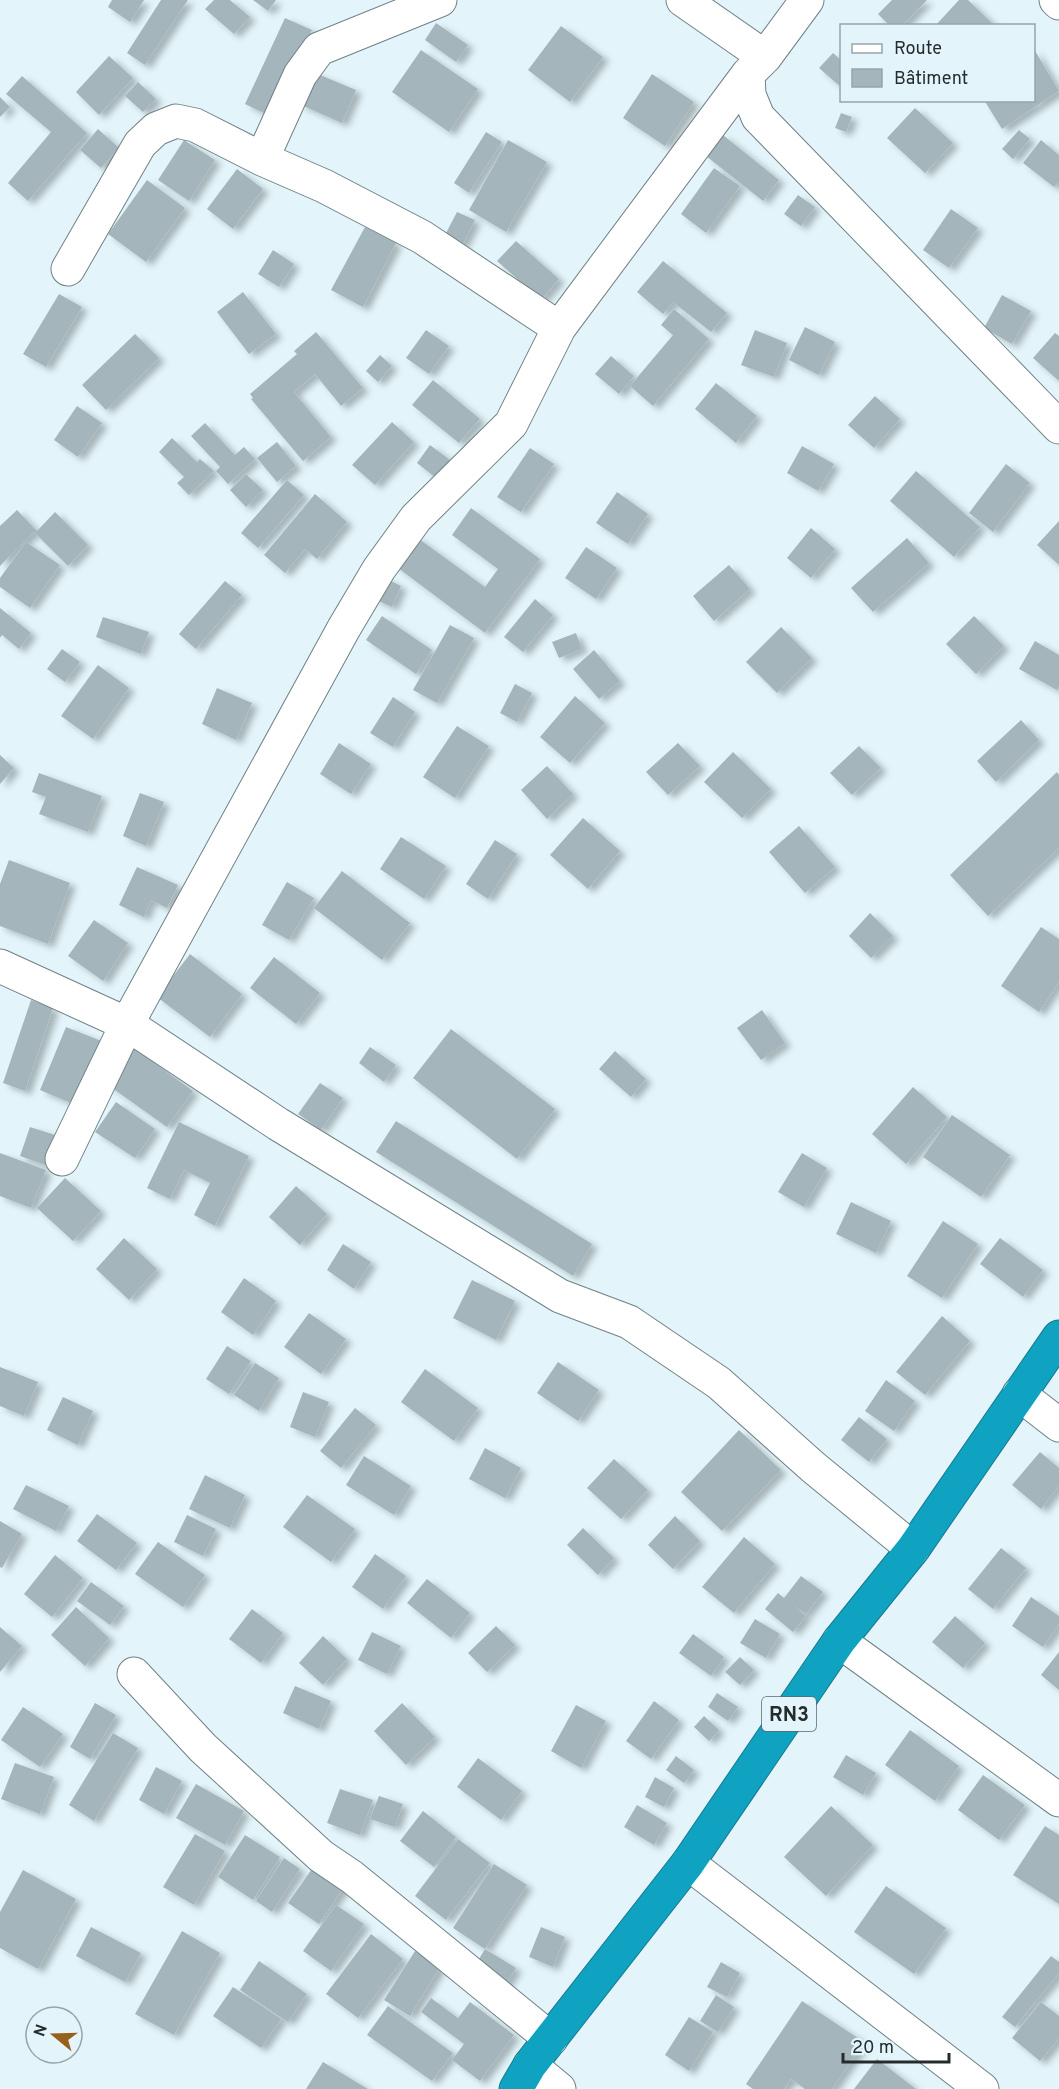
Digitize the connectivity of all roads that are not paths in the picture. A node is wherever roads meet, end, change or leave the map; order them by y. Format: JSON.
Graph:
{"nodes":[{"id":1,"x":440,"y":0,"type":"edge"},
{"id":2,"x":683,"y":0,"type":"edge"},
{"id":3,"x":807,"y":0,"type":"edge"},
{"id":4,"x":756,"y":66,"type":"junction"},
{"id":5,"x":262,"y":159,"type":"junction"},
{"id":6,"x":68,"y":269,"type":"dead end"},
{"id":7,"x":559,"y":328,"type":"junction"},
{"id":8,"x":1059,"y":427,"type":"edge"},
{"id":9,"x":0,"y":966,"type":"edge"},
{"id":10,"x":128,"y":1024,"type":"junction"},
{"id":11,"x":62,"y":1159,"type":"dead end"},
{"id":12,"x":1059,"y":1337,"type":"edge"},
{"id":13,"x":1019,"y":1395,"type":"junction"},
{"id":14,"x":1059,"y":1425,"type":"edge"},
{"id":15,"x":913,"y":1550,"type":"junction"},
{"id":16,"x":839,"y":1641,"type":"junction"},
{"id":17,"x":135,"y":1674,"type":"dead end"},
{"id":18,"x":1059,"y":1800,"type":"edge"},
{"id":19,"x":688,"y":1863,"type":"junction"},
{"id":20,"x":552,"y":2039,"type":"junction"},
{"id":21,"x":523,"y":2077,"type":"edge"},
{"id":22,"x":559,"y":2089,"type":"edge"},
{"id":23,"x":982,"y":2089,"type":"edge"}],
"edges":[{"from":1,"to":5,"type":"street"},
{"from":2,"to":4,"type":"street"},
{"from":3,"to":4,"type":"street"},
{"from":4,"to":7,"type":"street"},
{"from":4,"to":8,"type":"street"},
{"from":5,"to":6,"type":"street"},
{"from":5,"to":7,"type":"street"},
{"from":7,"to":10,"type":"street"},
{"from":9,"to":10,"type":"street"},
{"from":10,"to":11,"type":"street"},
{"from":10,"to":15,"type":"street"},
{"from":12,"to":13,"type":"highway","number":"RN3"},
{"from":13,"to":14,"type":"street"},
{"from":13,"to":15,"type":"highway","number":"RN3"},
{"from":15,"to":16,"type":"highway","number":"RN3"},
{"from":16,"to":18,"type":"street"},
{"from":16,"to":19,"type":"highway","number":"RN3"},
{"from":17,"to":20,"type":"street"},
{"from":19,"to":20,"type":"highway","number":"RN3"},
{"from":19,"to":23,"type":"street"},
{"from":20,"to":21,"type":"highway","number":"RN3"},
{"from":21,"to":22,"type":"street"}]}
